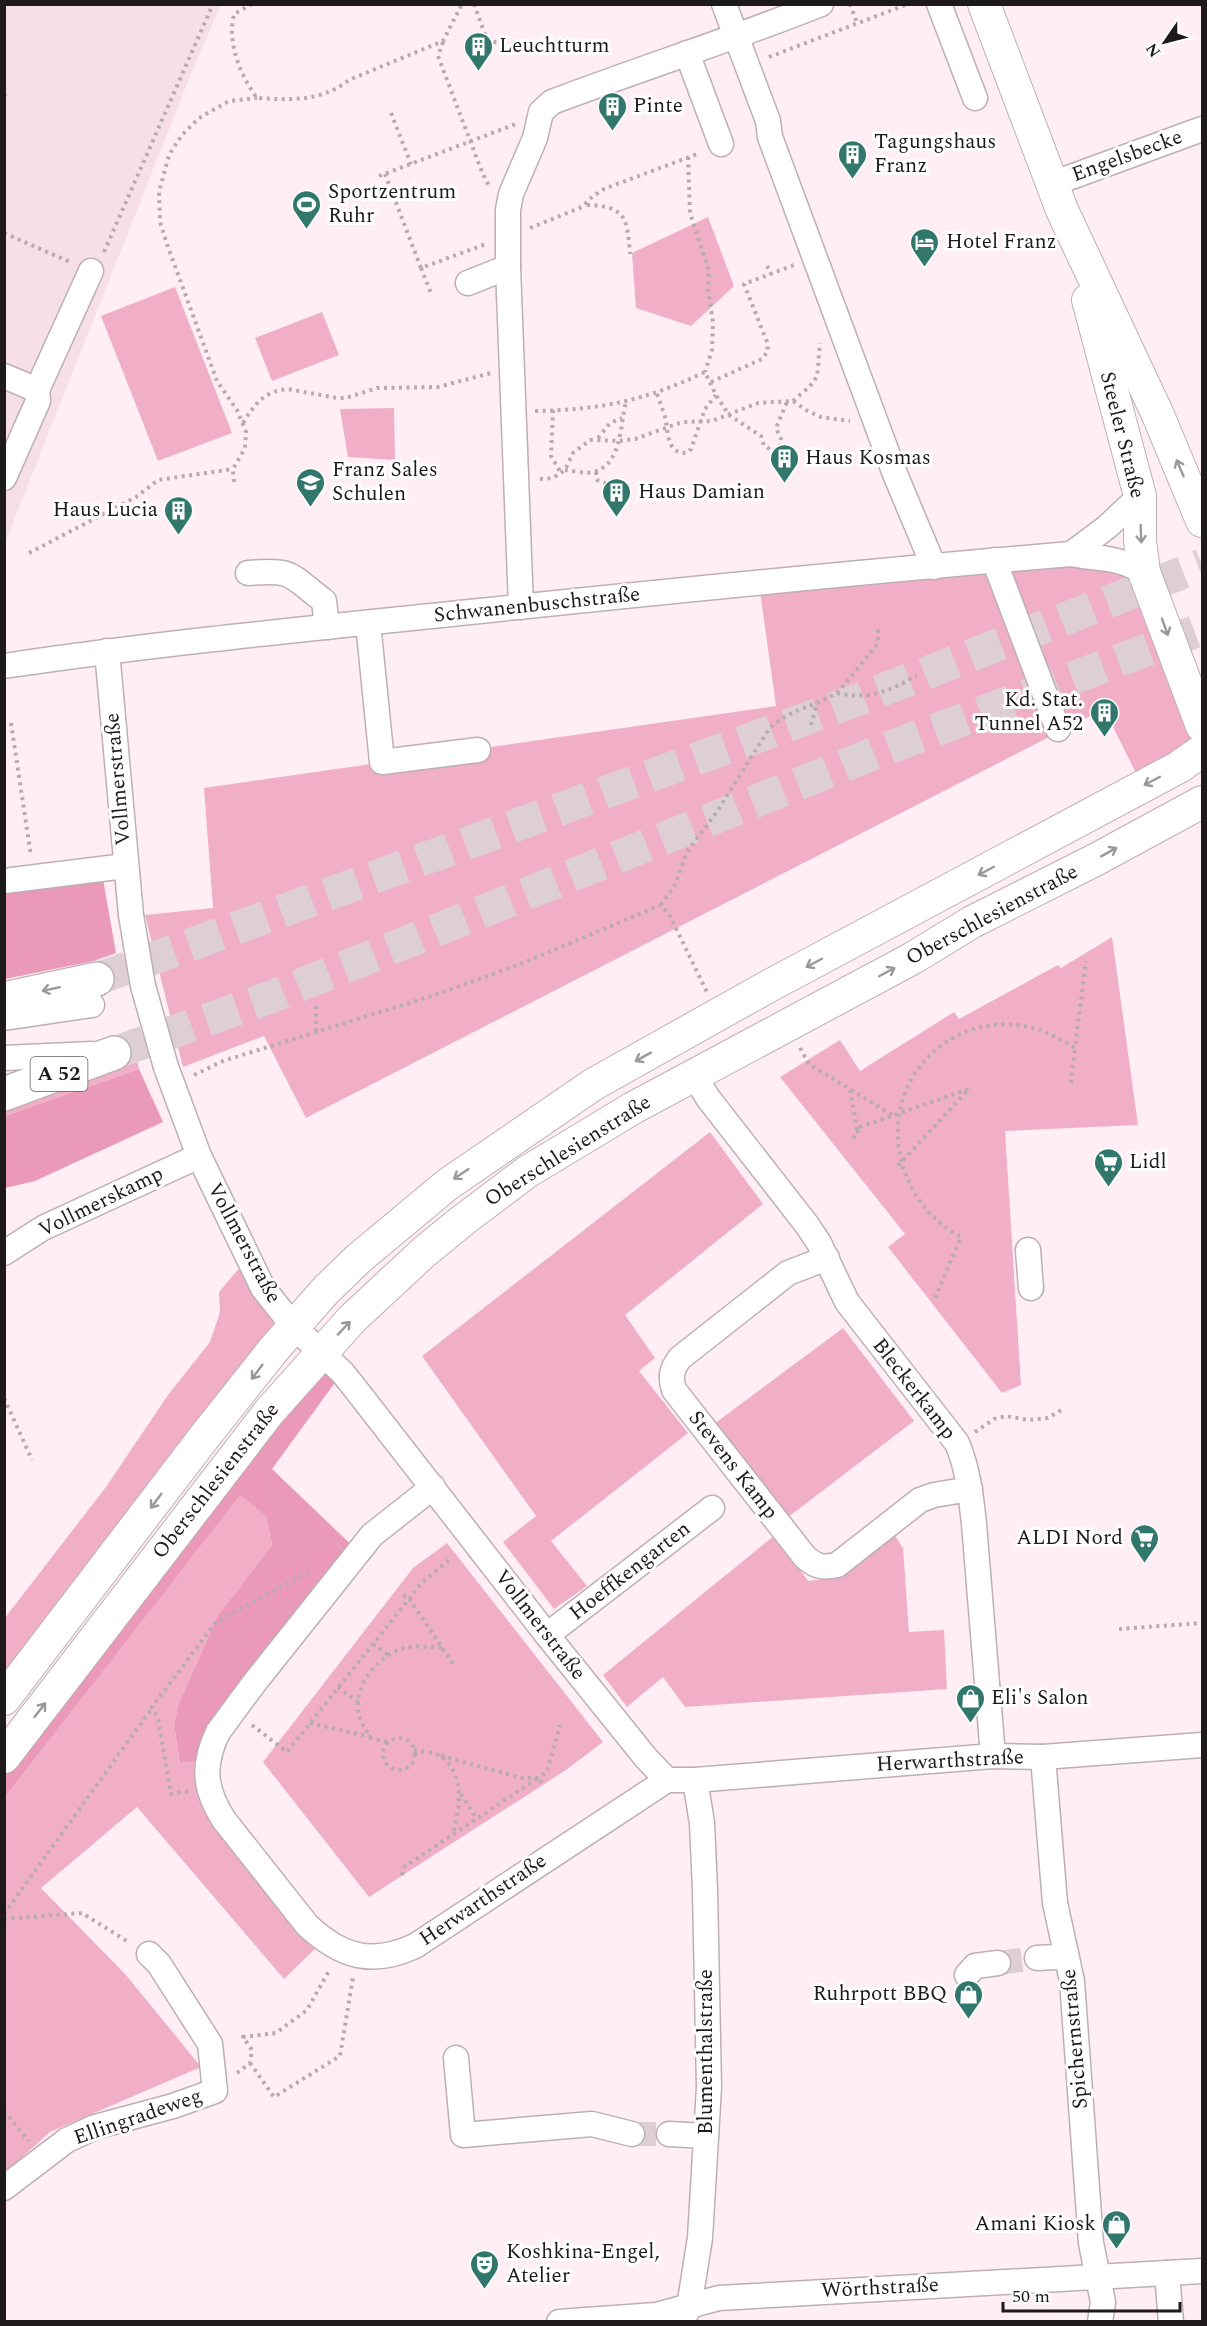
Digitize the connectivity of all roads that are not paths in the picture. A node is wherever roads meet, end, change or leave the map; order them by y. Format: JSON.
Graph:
{"nodes":[{"id":1,"x":723,"y":4,"type":"edge"},
{"id":2,"x":821,"y":4,"type":"edge"},
{"id":3,"x":939,"y":4,"type":"edge"},
{"id":4,"x":984,"y":4,"type":"edge"},
{"id":5,"x":736,"y":37,"type":"junction"},
{"id":6,"x":687,"y":53,"type":"junction"},
{"id":7,"x":975,"y":98,"type":"dead end"},
{"id":8,"x":1203,"y":129,"type":"edge"},
{"id":9,"x":721,"y":144,"type":"road end"},
{"id":10,"x":1057,"y":197,"type":"junction"},
{"id":11,"x":508,"y":267,"type":"junction"},
{"id":12,"x":91,"y":271,"type":"road end"},
{"id":13,"x":468,"y":283,"type":"dead end"},
{"id":14,"x":4,"y":376,"type":"edge"},
{"id":15,"x":37,"y":390,"type":"junction"},
{"id":16,"x":4,"y":478,"type":"edge"},
{"id":17,"x":1140,"y":496,"type":"junction"},
{"id":18,"x":1203,"y":522,"type":"edge"},
{"id":19,"x":1071,"y":554,"type":"junction"},
{"id":20,"x":994,"y":560,"type":"junction"},
{"id":21,"x":934,"y":567,"type":"junction"},
{"id":22,"x":1144,"y":572,"type":"junction"},
{"id":23,"x":248,"y":573,"type":"dead end"},
{"id":24,"x":521,"y":607,"type":"junction"},
{"id":25,"x":368,"y":623,"type":"junction"},
{"id":26,"x":327,"y":627,"type":"junction"},
{"id":27,"x":106,"y":651,"type":"junction"},
{"id":28,"x":4,"y":666,"type":"edge"},
{"id":29,"x":1203,"y":726,"type":"edge"},
{"id":30,"x":1058,"y":729,"type":"dead end"},
{"id":31,"x":478,"y":750,"type":"dead end"},
{"id":32,"x":1203,"y":751,"type":"edge"},
{"id":33,"x":1203,"y":801,"type":"edge"},
{"id":34,"x":124,"y":866,"type":"junction"},
{"id":35,"x":4,"y":881,"type":"edge"},
{"id":36,"x":94,"y":992,"type":"joint"},
{"id":37,"x":4,"y":999,"type":"edge"},
{"id":38,"x":4,"y":1018,"type":"edge"},
{"id":39,"x":114,"y":1053,"type":"joint"},
{"id":40,"x":4,"y":1058,"type":"edge"},
{"id":41,"x":694,"y":1075,"type":"junction"},
{"id":42,"x":4,"y":1094,"type":"edge"},
{"id":43,"x":199,"y":1156,"type":"junction"},
{"id":44,"x":1028,"y":1250,"type":"dead end"},
{"id":45,"x":4,"y":1253,"type":"edge"},
{"id":46,"x":827,"y":1258,"type":"junction"},
{"id":47,"x":1031,"y":1288,"type":"dead end"},
{"id":48,"x":294,"y":1327,"type":"junction"},
{"id":49,"x":320,"y":1353,"type":"junction"},
{"id":50,"x":433,"y":1487,"type":"junction"},
{"id":51,"x":970,"y":1489,"type":"junction"},
{"id":52,"x":712,"y":1508,"type":"dead end"},
{"id":53,"x":547,"y":1635,"type":"junction"},
{"id":54,"x":4,"y":1699,"type":"edge"},
{"id":55,"x":1203,"y":1745,"type":"edge"},
{"id":56,"x":4,"y":1756,"type":"edge"},
{"id":57,"x":993,"y":1756,"type":"junction"},
{"id":58,"x":1042,"y":1757,"type":"junction"},
{"id":59,"x":667,"y":1780,"type":"junction"},
{"id":60,"x":695,"y":1780,"type":"junction"},
{"id":61,"x":1066,"y":1953,"type":"junction"},
{"id":62,"x":149,"y":1954,"type":"road end"},
{"id":63,"x":1037,"y":1958,"type":"tunnel mouth"},
{"id":64,"x":998,"y":1963,"type":"tunnel mouth"},
{"id":65,"x":967,"y":1975,"type":"dead end"},
{"id":66,"x":456,"y":2058,"type":"dead end"},
{"id":67,"x":632,"y":2134,"type":"tunnel mouth"},
{"id":68,"x":669,"y":2134,"type":"tunnel mouth"},
{"id":69,"x":706,"y":2136,"type":"junction"},
{"id":70,"x":4,"y":2188,"type":"edge"},
{"id":71,"x":1203,"y":2271,"type":"edge"},
{"id":72,"x":1167,"y":2273,"type":"junction"},
{"id":73,"x":1098,"y":2277,"type":"junction"},
{"id":74,"x":686,"y":2314,"type":"edge"},
{"id":75,"x":559,"y":2322,"type":"edge"},
{"id":76,"x":1101,"y":2322,"type":"edge"},
{"id":77,"x":1171,"y":2322,"type":"edge"}],
"edges":[{"from":1,"to":5,"type":"street"},
{"from":2,"to":5,"type":"street"},
{"from":3,"to":7,"type":"street"},
{"from":4,"to":10,"type":"main road","name":"Steeler Straße"},
{"from":5,"to":6,"type":"street"},
{"from":5,"to":21,"type":"street"},
{"from":6,"to":9,"type":"street"},
{"from":6,"to":11,"type":"street"},
{"from":8,"to":10,"type":"street","name":"Engelsbecke"},
{"from":10,"to":17,"type":"main road","name":"Steeler Straße"},
{"from":18,"to":10,"type":"main road","name":"Steeler Straße","one_way":true},
{"from":11,"to":13,"type":"street"},
{"from":11,"to":24,"type":"street"},
{"from":12,"to":15,"type":"street"},
{"from":14,"to":15,"type":"street"},
{"from":15,"to":16,"type":"street"},
{"from":17,"to":19,"type":"street"},
{"from":17,"to":22,"type":"main road","name":"Steeler Straße","one_way":true},
{"from":19,"to":20,"type":"street","name":"Schwanenbuschstraße"},
{"from":19,"to":22,"type":"street","name":"Schwanenbuschstraße"},
{"from":20,"to":21,"type":"street","name":"Schwanenbuschstraße"},
{"from":20,"to":30,"type":"street"},
{"from":21,"to":24,"type":"street","name":"Schwanenbuschstraße"},
{"from":22,"to":29,"type":"main road","name":"Steeler Straße","one_way":true},
{"from":23,"to":26,"type":"street"},
{"from":24,"to":25,"type":"street","name":"Schwanenbuschstraße"},
{"from":25,"to":26,"type":"street","name":"Schwanenbuschstraße"},
{"from":25,"to":31,"type":"street"},
{"from":26,"to":27,"type":"street","name":"Schwanenbuschstraße"},
{"from":27,"to":28,"type":"street","name":"Schwanenbuschstraße"},
{"from":27,"to":34,"type":"street","name":"Vollmerstraße"},
{"from":32,"to":48,"type":"main road","name":"Oberschlesienstraße","one_way":true},
{"from":41,"to":33,"type":"main road","name":"Oberschlesienstraße","one_way":true},
{"from":34,"to":35,"type":"street"},
{"from":34,"to":43,"type":"street","name":"Vollmerstraße","bridge":true},
{"from":36,"to":37,"type":"highway","one_way":true},
{"from":36,"to":38,"type":"street"},
{"from":39,"to":40,"type":"street","number":"A 52"},
{"from":39,"to":42,"type":"highway","number":"A 52"},
{"from":41,"to":46,"type":"street","name":"Bleckerkamp"},
{"from":49,"to":41,"type":"main road","name":"Oberschlesienstraße","one_way":true},
{"from":43,"to":45,"type":"street","name":"Vollmerskamp"},
{"from":43,"to":48,"type":"street","name":"Vollmerstraße"},
{"from":44,"to":47,"type":"street"},
{"from":46,"to":51,"type":"street","name":"Bleckerkamp"},
{"from":46,"to":51,"type":"street","name":"Stevens Kamp"},
{"from":48,"to":49,"type":"street","name":"Vollmerstraße"},
{"from":48,"to":54,"type":"main road","name":"Oberschlesienstraße","one_way":true},
{"from":49,"to":50,"type":"street","name":"Vollmerstraße"},
{"from":56,"to":49,"type":"main road","name":"Oberschlesienstraße","one_way":true},
{"from":50,"to":53,"type":"street","name":"Vollmerstraße"},
{"from":50,"to":59,"type":"street","name":"Herwarthstraße"},
{"from":51,"to":57,"type":"street","name":"Bleckerkamp"},
{"from":52,"to":53,"type":"street","name":"Hoeffkengarten"},
{"from":53,"to":59,"type":"street","name":"Vollmerstraße"},
{"from":55,"to":58,"type":"street","name":"Herwarthstraße"},
{"from":57,"to":58,"type":"street","name":"Herwarthstraße"},
{"from":57,"to":60,"type":"street","name":"Herwarthstraße"},
{"from":58,"to":61,"type":"street","name":"Spichernstraße"},
{"from":59,"to":60,"type":"street","name":"Herwarthstraße"},
{"from":60,"to":69,"type":"street","name":"Blumenthalstraße"},
{"from":61,"to":63,"type":"street"},
{"from":61,"to":73,"type":"street","name":"Spichernstraße"},
{"from":62,"to":70,"type":"street","name":"Ellingradeweg"},
{"from":64,"to":65,"type":"street"},
{"from":66,"to":67,"type":"street"},
{"from":68,"to":69,"type":"street"},
{"from":69,"to":74,"type":"street","name":"Blumenthalstraße"},
{"from":71,"to":72,"type":"street","name":"Wörthstraße"},
{"from":72,"to":73,"type":"street","name":"Wörthstraße"},
{"from":72,"to":77,"type":"street"},
{"from":73,"to":74,"type":"street","name":"Wörthstraße"},
{"from":73,"to":76,"type":"street","name":"Spichernstraße"},
{"from":74,"to":75,"type":"street","name":"Wörthstraße"}]}
